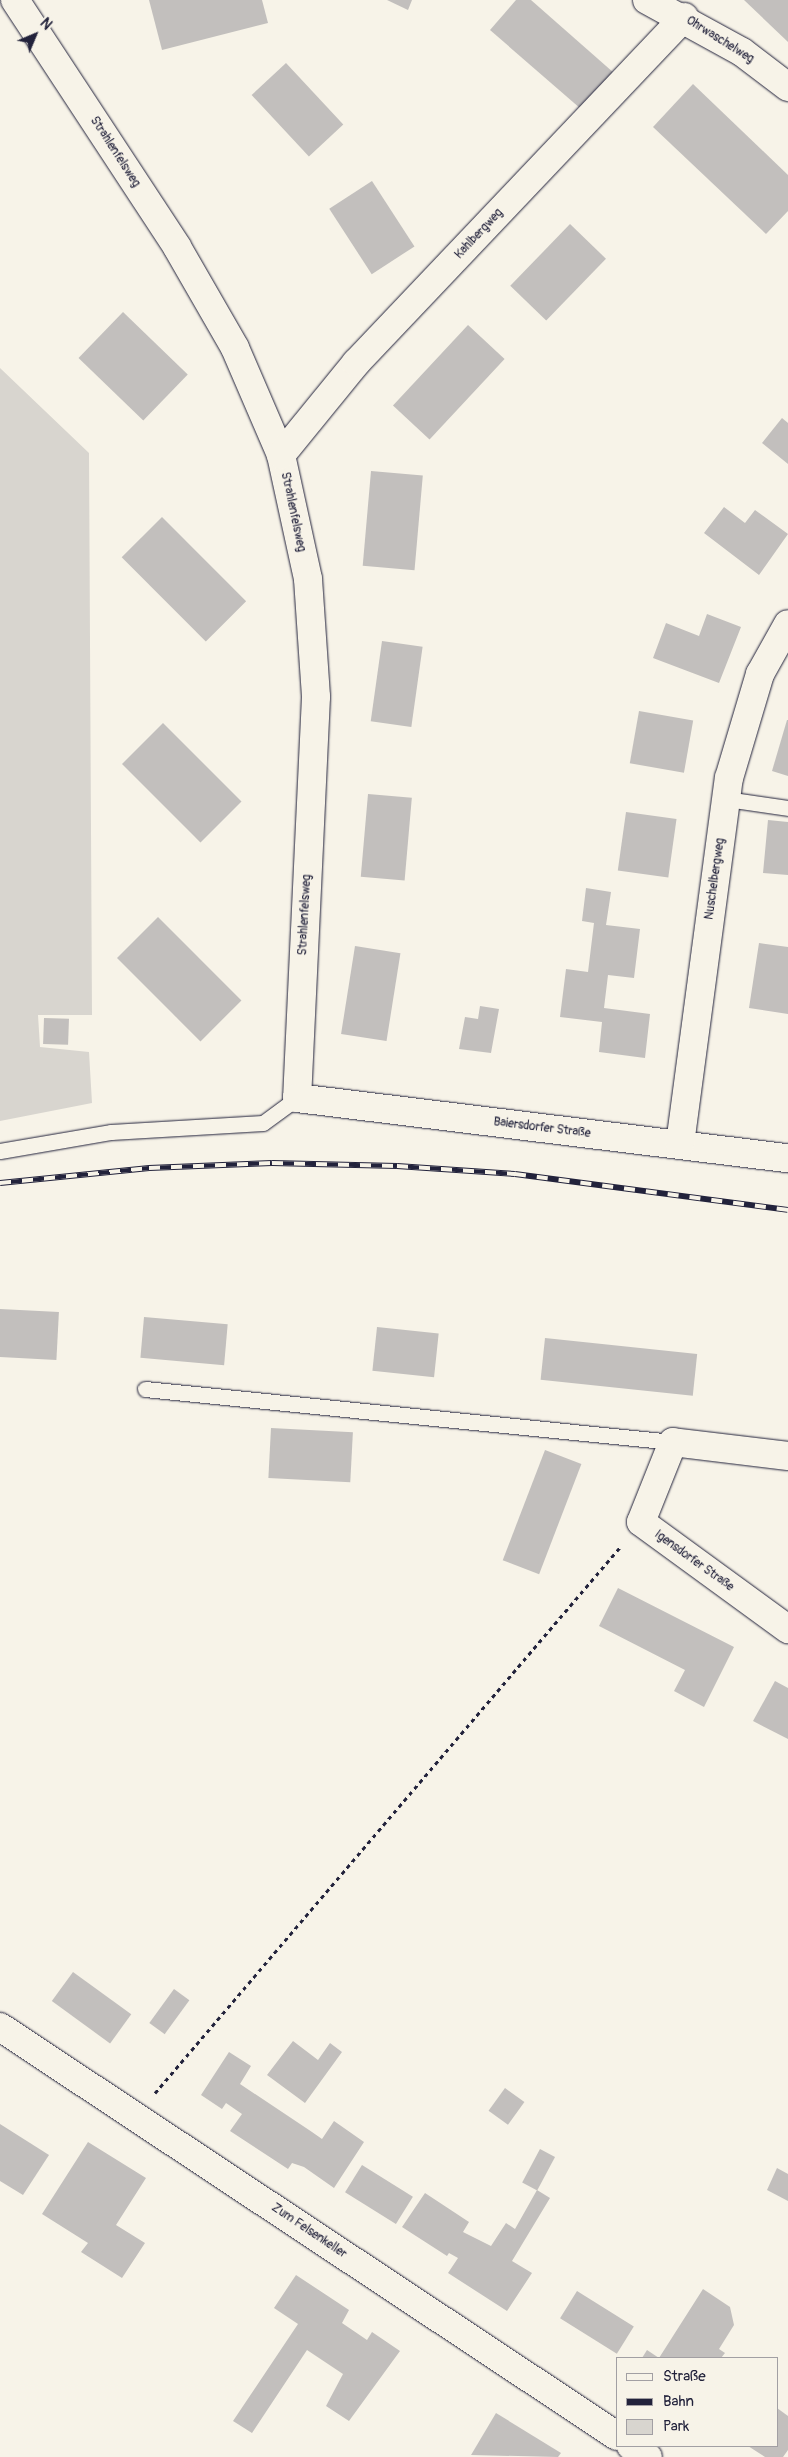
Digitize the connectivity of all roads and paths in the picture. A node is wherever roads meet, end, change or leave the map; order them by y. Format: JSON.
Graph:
{"nodes":[{"id":1,"x":15,"y":0,"type":"edge"},
{"id":2,"x":647,"y":0,"type":"edge"},
{"id":3,"x":684,"y":17,"type":"junction"},
{"id":4,"x":788,"y":87,"type":"edge"},
{"id":5,"x":281,"y":455,"type":"junction"},
{"id":6,"x":788,"y":624,"type":"edge"},
{"id":7,"x":726,"y":799,"type":"junction"},
{"id":8,"x":788,"y":808,"type":"edge"},
{"id":9,"x":297,"y":1098,"type":"junction"},
{"id":10,"x":680,"y":1144,"type":"junction"},
{"id":11,"x":0,"y":1151,"type":"edge"},
{"id":12,"x":788,"y":1158,"type":"edge"},
{"id":13,"x":146,"y":1389,"type":"dead end"},
{"id":14,"x":673,"y":1442,"type":"junction"},
{"id":15,"x":788,"y":1456,"type":"edge"},
{"id":16,"x":641,"y":1522,"type":"junction"},
{"id":17,"x":788,"y":1630,"type":"edge"},
{"id":18,"x":0,"y":2027,"type":"edge"},
{"id":19,"x":135,"y":2116,"type":"junction"},
{"id":20,"x":616,"y":2435,"type":"edge"},
{"id":21,"x":633,"y":2447,"type":"edge"},
{"id":22,"x":648,"y":2457,"type":"edge"}],
"edges":[{"from":1,"to":5,"type":"street","name":"Strahlenfelsweg"},
{"from":2,"to":3,"type":"street","name":"Ohrwaschelweg"},
{"from":3,"to":4,"type":"street","name":"Ohrwaschelweg"},
{"from":3,"to":5,"type":"street","name":"Kahlbergweg"},
{"from":5,"to":9,"type":"street","name":"Strahlenfelsweg"},
{"from":6,"to":7,"type":"street","name":"Nuschelbergweg"},
{"from":7,"to":8,"type":"lane"},
{"from":7,"to":10,"type":"street","name":"Nuschelbergweg"},
{"from":9,"to":10,"type":"street","name":"Baiersdorfer Straße"},
{"from":9,"to":11,"type":"lane"},
{"from":10,"to":12,"type":"street","name":"Baiersdorfer Straße"},
{"from":13,"to":14,"type":"lane"},
{"from":14,"to":15,"type":"street"},
{"from":14,"to":16,"type":"street","name":"Igensdorfer Straße"},
{"from":16,"to":17,"type":"street","name":"Igensdorfer Straße"},
{"from":16,"to":19,"type":"path"},
{"from":18,"to":19,"type":"street","name":"Zum Felsenkeller"},
{"from":19,"to":20,"type":"street","name":"Zum Felsenkeller"},
{"from":21,"to":22,"type":"street"}]}
